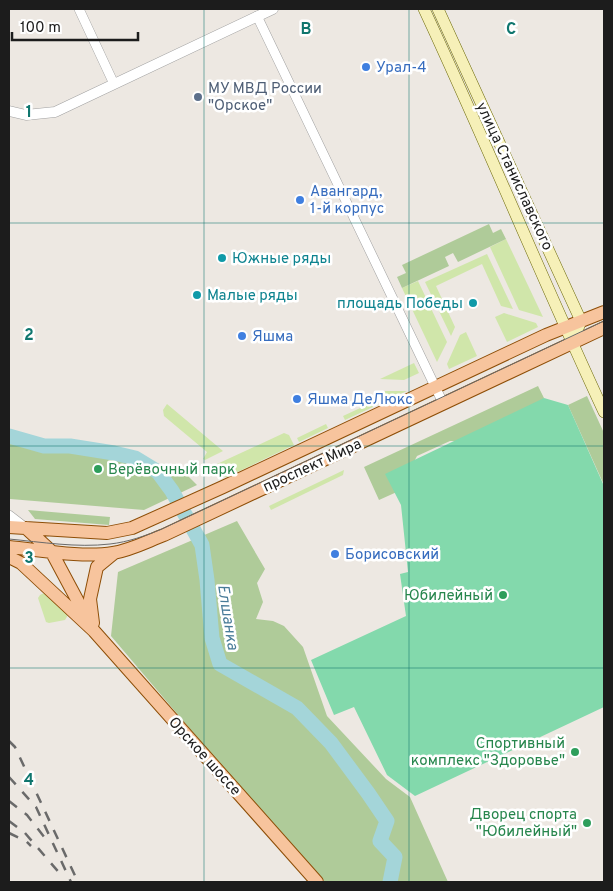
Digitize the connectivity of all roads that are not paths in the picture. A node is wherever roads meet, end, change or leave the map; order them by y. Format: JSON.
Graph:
{"nodes":[{"id":1,"x":79,"y":9,"type":"edge"},
{"id":2,"x":273,"y":9,"type":"edge"},
{"id":3,"x":424,"y":9,"type":"edge"},
{"id":4,"x":438,"y":9,"type":"edge"},
{"id":5,"x":257,"y":16,"type":"junction"},
{"id":6,"x":114,"y":84,"type":"junction"},
{"id":7,"x":9,"y":111,"type":"edge"},
{"id":8,"x":604,"y":312,"type":"edge"},
{"id":9,"x":581,"y":321,"type":"junction"},
{"id":10,"x":565,"y":328,"type":"junction"},
{"id":11,"x":604,"y":328,"type":"edge"},
{"id":12,"x":572,"y":343,"type":"junction"},
{"id":13,"x":435,"y":386,"type":"junction"},
{"id":14,"x":443,"y":403,"type":"junction"},
{"id":15,"x":604,"y":412,"type":"edge"},
{"id":16,"x":9,"y":515,"type":"edge"},
{"id":17,"x":9,"y":526,"type":"edge"},
{"id":18,"x":26,"y":528,"type":"junction"},
{"id":19,"x":9,"y":547,"type":"edge"},
{"id":20,"x":51,"y":551,"type":"junction"},
{"id":21,"x":114,"y":553,"type":"junction"},
{"id":22,"x":9,"y":557,"type":"edge"},
{"id":23,"x":94,"y":631,"type":"junction"},
{"id":24,"x":317,"y":882,"type":"edge"}],
"edges":[{"from":1,"to":6,"type":"street"},
{"from":2,"to":5,"type":"street"},
{"from":3,"to":10,"type":"main road","name":"улица Станиславского"},
{"from":4,"to":9,"type":"main road","name":"улица Станиславского"},
{"from":5,"to":6,"type":"street"},
{"from":5,"to":13,"type":"street"},
{"from":6,"to":7,"type":"street"},
{"from":8,"to":9,"type":"main road","name":"проспект Мира"},
{"from":9,"to":10,"type":"main road","name":"проспект Мира"},
{"from":9,"to":12,"type":"main road"},
{"from":10,"to":12,"type":"main road","name":"улица Станиславского"},
{"from":10,"to":13,"type":"main road","name":"проспект Мира"},
{"from":11,"to":12,"type":"main road","name":"проспект Мира"},
{"from":12,"to":14,"type":"main road","name":"проспект Мира"},
{"from":12,"to":15,"type":"main road","name":"улица Станиславского"},
{"from":13,"to":14,"type":"street"},
{"from":13,"to":18,"type":"main road","name":"проспект Мира"},
{"from":14,"to":21,"type":"main road","name":"проспект Мира"},
{"from":16,"to":18,"type":"street"},
{"from":17,"to":18,"type":"main road","name":"проспект Мира"},
{"from":18,"to":20,"type":"main road"},
{"from":19,"to":20,"type":"main road","name":"проспект Мира"},
{"from":20,"to":21,"type":"main road","name":"проспект Мира"},
{"from":20,"to":23,"type":"main road"},
{"from":21,"to":23,"type":"main road"},
{"from":22,"to":23,"type":"main road"},
{"from":23,"to":24,"type":"main road","name":"Орское шоссе"}]}
